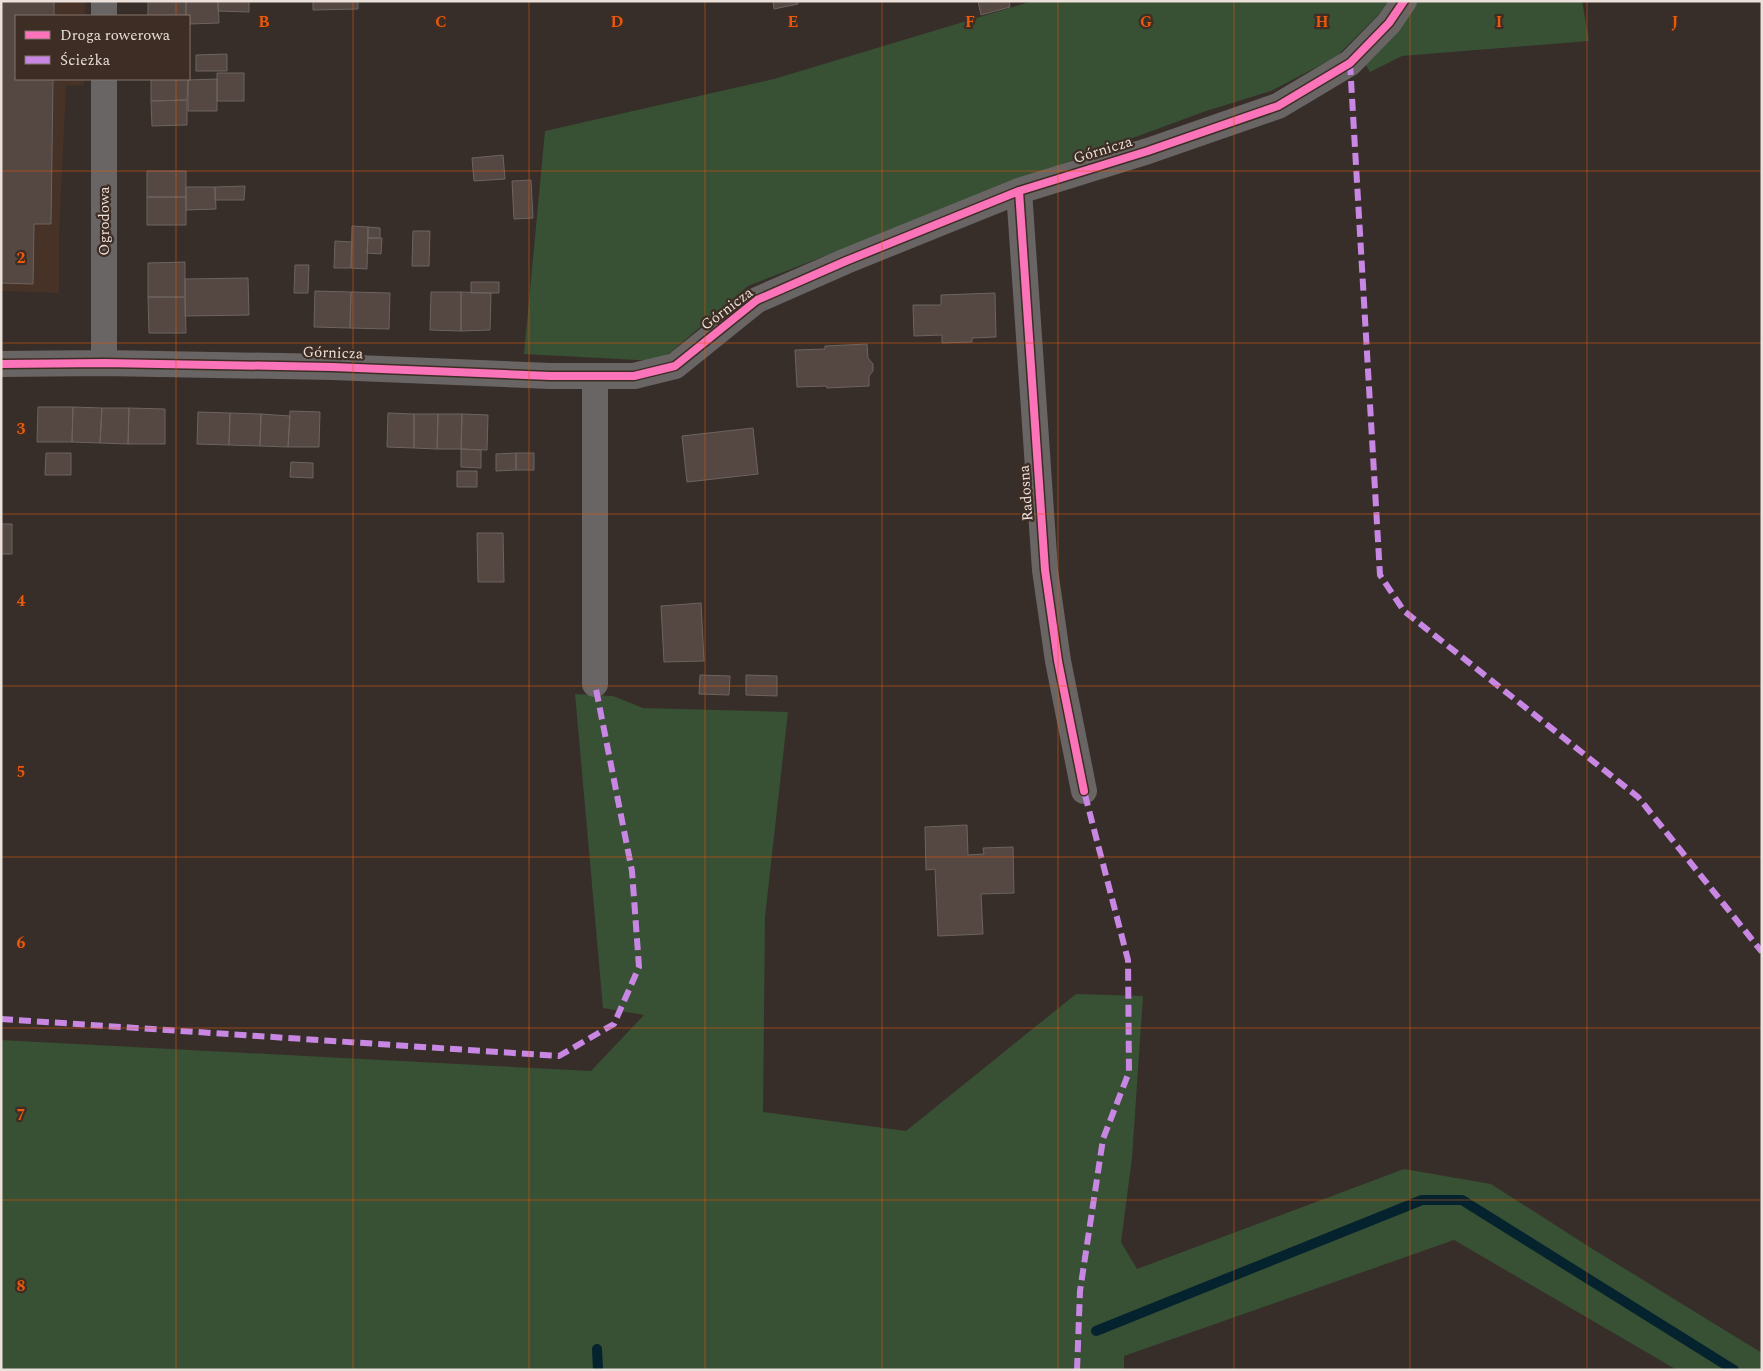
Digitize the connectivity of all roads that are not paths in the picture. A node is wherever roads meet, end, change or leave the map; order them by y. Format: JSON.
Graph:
{"nodes":[{"id":1,"x":104,"y":1,"type":"edge"},
{"id":2,"x":1404,"y":1,"type":"edge"},
{"id":3,"x":104,"y":15,"type":"edge"},
{"id":4,"x":104,"y":80,"type":"edge"},
{"id":5,"x":1019,"y":191,"type":"junction"},
{"id":6,"x":104,"y":363,"type":"junction"},
{"id":7,"x":1,"y":364,"type":"edge"},
{"id":8,"x":595,"y":376,"type":"junction"},
{"id":9,"x":594,"y":684,"type":"dead end"},
{"id":10,"x":1084,"y":791,"type":"dead end"}],
"edges":[{"from":1,"to":3,"type":"street"},
{"from":2,"to":5,"type":"street","name":"Górnicza"},
{"from":4,"to":6,"type":"street","name":"Ogrodowa"},
{"from":5,"to":8,"type":"street","name":"Górnicza"},
{"from":5,"to":10,"type":"street","name":"Radosna"},
{"from":6,"to":7,"type":"street","name":"Górnicza"},
{"from":6,"to":8,"type":"street","name":"Górnicza"},
{"from":8,"to":9,"type":"street"}]}
